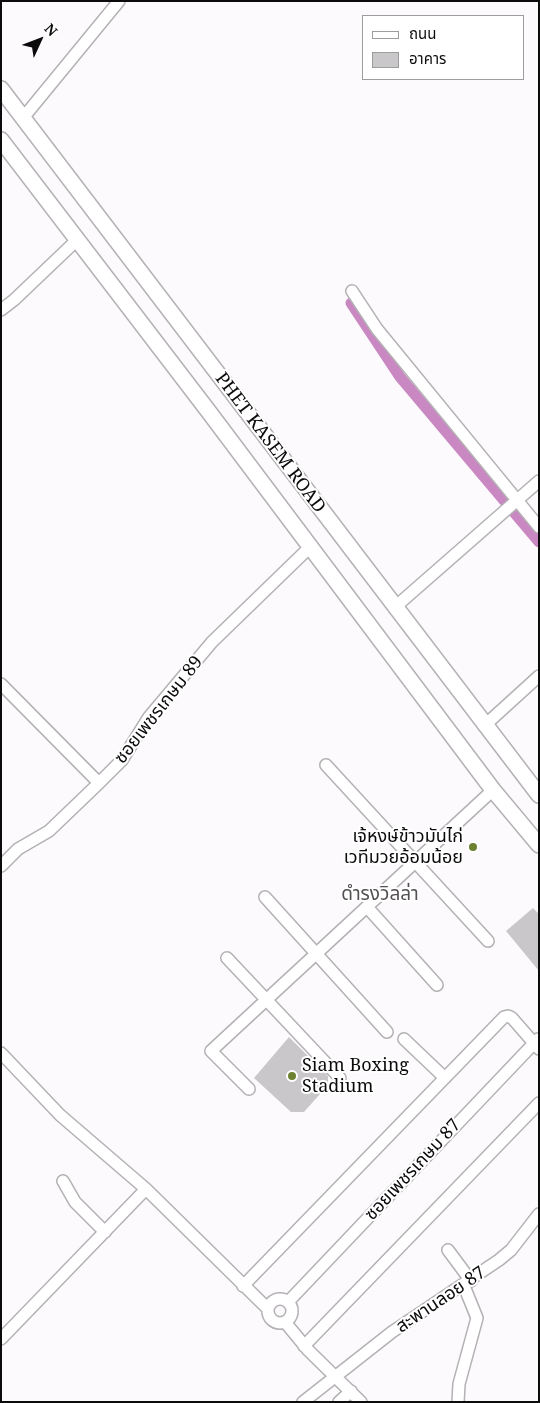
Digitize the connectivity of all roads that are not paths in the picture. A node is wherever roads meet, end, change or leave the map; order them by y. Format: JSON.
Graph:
{"nodes":[{"id":1,"x":119,"y":1,"type":"edge"},
{"id":2,"x":1,"y":89,"type":"edge"},
{"id":3,"x":23,"y":118,"type":"junction"},
{"id":4,"x":1,"y":140,"type":"edge"},
{"id":5,"x":78,"y":239,"type":"junction"},
{"id":6,"x":352,"y":291,"type":"dead end"},
{"id":7,"x":1,"y":310,"type":"edge"},
{"id":8,"x":539,"y":481,"type":"edge"},
{"id":9,"x":516,"y":501,"type":"junction"},
{"id":10,"x":539,"y":527,"type":"edge"},
{"id":11,"x":311,"y":546,"type":"junction"},
{"id":12,"x":394,"y":608,"type":"junction"},
{"id":13,"x":539,"y":676,"type":"edge"},
{"id":14,"x":1,"y":684,"type":"edge"},
{"id":15,"x":484,"y":726,"type":"junction"},
{"id":16,"x":326,"y":765,"type":"dead end"},
{"id":17,"x":100,"y":783,"type":"junction"},
{"id":18,"x":493,"y":790,"type":"junction"},
{"id":19,"x":539,"y":796,"type":"edge"},
{"id":20,"x":539,"y":845,"type":"edge"},
{"id":21,"x":415,"y":862,"type":"junction"},
{"id":22,"x":1,"y":866,"type":"edge"},
{"id":23,"x":265,"y":897,"type":"dead end"},
{"id":24,"x":367,"y":907,"type":"junction"},
{"id":25,"x":488,"y":941,"type":"dead end"},
{"id":26,"x":316,"y":955,"type":"junction"},
{"id":27,"x":227,"y":958,"type":"dead end"},
{"id":28,"x":437,"y":985,"type":"dead end"},
{"id":29,"x":266,"y":1001,"type":"junction"},
{"id":30,"x":387,"y":1032,"type":"dead end"},
{"id":31,"x":404,"y":1039,"type":"dead end"},
{"id":32,"x":537,"y":1044,"type":"edge"},
{"id":33,"x":1,"y":1053,"type":"edge"},
{"id":34,"x":340,"y":1078,"type":"dead end"},
{"id":35,"x":445,"y":1078,"type":"junction"},
{"id":36,"x":249,"y":1089,"type":"dead end"},
{"id":37,"x":539,"y":1103,"type":"edge"},
{"id":38,"x":63,"y":1181,"type":"dead end"},
{"id":39,"x":146,"y":1189,"type":"junction"},
{"id":40,"x":539,"y":1214,"type":"edge"},
{"id":41,"x":105,"y":1232,"type":"junction"},
{"id":42,"x":448,"y":1250,"type":"dead end"},
{"id":43,"x":468,"y":1284,"type":"junction"},
{"id":44,"x":242,"y":1286,"type":"junction"},
{"id":45,"x":288,"y":1302,"type":"junction"},
{"id":46,"x":268,"y":1309,"type":"junction"},
{"id":47,"x":285,"y":1322,"type":"junction"},
{"id":48,"x":1,"y":1339,"type":"edge"},
{"id":49,"x":304,"y":1346,"type":"junction"},
{"id":50,"x":334,"y":1376,"type":"junction"},
{"id":51,"x":351,"y":1391,"type":"junction"},
{"id":52,"x":303,"y":1402,"type":"edge"},
{"id":53,"x":339,"y":1402,"type":"edge"},
{"id":54,"x":360,"y":1402,"type":"edge"},
{"id":55,"x":458,"y":1402,"type":"edge"}],
"edges":[{"from":1,"to":3,"type":"street"},
{"from":2,"to":3,"type":"main road","name":"PHET KASEM ROAD"},
{"from":3,"to":12,"type":"main road","name":"PHET KASEM ROAD"},
{"from":4,"to":5,"type":"main road","name":"PHET KASEM ROAD"},
{"from":5,"to":7,"type":"street"},
{"from":5,"to":11,"type":"main road","name":"PHET KASEM ROAD"},
{"from":6,"to":9,"type":"street"},
{"from":8,"to":9,"type":"street"},
{"from":9,"to":10,"type":"street"},
{"from":9,"to":12,"type":"street"},
{"from":11,"to":17,"type":"street","name":"ซอยเพชรเกษม 89"},
{"from":11,"to":18,"type":"main road","name":"PHET KASEM ROAD"},
{"from":12,"to":15,"type":"main road","name":"PHET KASEM ROAD"},
{"from":13,"to":15,"type":"street"},
{"from":14,"to":17,"type":"street"},
{"from":15,"to":19,"type":"main road","name":"PHET KASEM ROAD"},
{"from":16,"to":21,"type":"street"},
{"from":17,"to":22,"type":"street","name":"ซอยเพชรเกษม 89"},
{"from":18,"to":20,"type":"main road","name":"PHET KASEM ROAD"},
{"from":18,"to":21,"type":"street"},
{"from":21,"to":24,"type":"street"},
{"from":21,"to":25,"type":"street"},
{"from":23,"to":26,"type":"street"},
{"from":24,"to":26,"type":"street"},
{"from":24,"to":28,"type":"street"},
{"from":26,"to":29,"type":"street"},
{"from":26,"to":30,"type":"street"},
{"from":27,"to":29,"type":"street"},
{"from":29,"to":34,"type":"street"},
{"from":29,"to":36,"type":"street"},
{"from":31,"to":35,"type":"street"},
{"from":32,"to":35,"type":"street"},
{"from":32,"to":45,"type":"street","name":"ซอยเพชรเกษม 87"},
{"from":33,"to":39,"type":"street"},
{"from":35,"to":44,"type":"street"},
{"from":37,"to":49,"type":"street"},
{"from":38,"to":41,"type":"street"},
{"from":39,"to":41,"type":"street"},
{"from":39,"to":44,"type":"street"},
{"from":40,"to":43,"type":"street","name":"สะพานลอย 87"},
{"from":41,"to":48,"type":"street"},
{"from":42,"to":43,"type":"street"},
{"from":43,"to":50,"type":"street","name":"สะพานลอย 87"},
{"from":43,"to":55,"type":"street"},
{"from":44,"to":46,"type":"street"},
{"from":45,"to":46,"type":"street"},
{"from":45,"to":47,"type":"street"},
{"from":46,"to":47,"type":"street"},
{"from":47,"to":49,"type":"street"},
{"from":49,"to":50,"type":"street"},
{"from":50,"to":51,"type":"street"},
{"from":50,"to":52,"type":"street","name":"สะพานลอย 87"},
{"from":51,"to":53,"type":"street"},
{"from":51,"to":54,"type":"street"}]}
